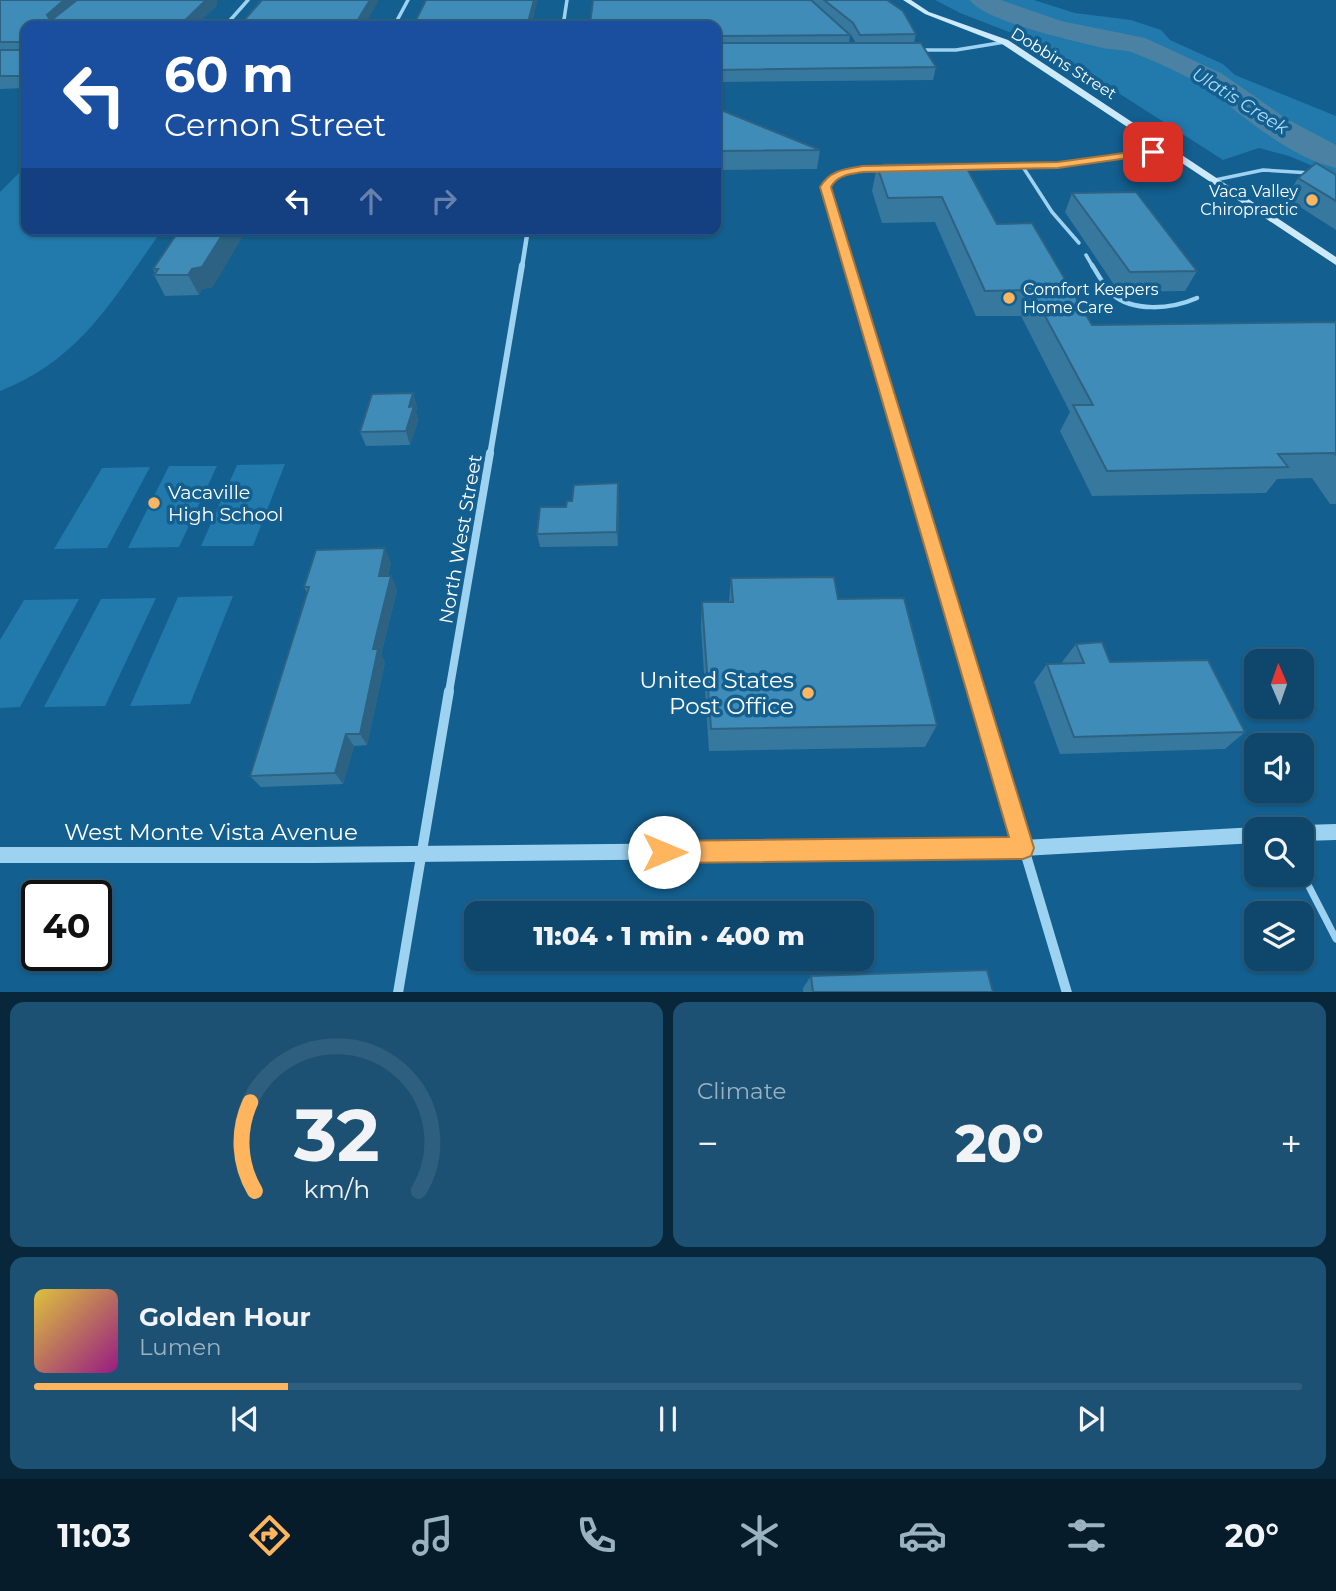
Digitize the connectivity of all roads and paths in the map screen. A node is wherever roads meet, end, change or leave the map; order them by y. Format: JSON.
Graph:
{"nodes":[{"id":1,"x":248,"y":0,"type":"edge"},
{"id":2,"x":408,"y":0,"type":"edge"},
{"id":3,"x":567,"y":0,"type":"edge"},
{"id":4,"x":906,"y":0,"type":"edge"},
{"id":5,"x":229,"y":21,"type":"edge"},
{"id":6,"x":397,"y":21,"type":"edge"},
{"id":7,"x":564,"y":21,"type":"edge"},
{"id":8,"x":1005,"y":42,"type":"junction"},
{"id":9,"x":906,"y":50,"type":"edge"},
{"id":10,"x":1168,"y":149,"type":"junction"},
{"id":11,"x":1023,"y":167,"type":"junction"},
{"id":12,"x":947,"y":168,"type":"edge"},
{"id":13,"x":891,"y":169,"type":"edge"},
{"id":14,"x":1316,"y":174,"type":"edge"},
{"id":15,"x":1215,"y":180,"type":"junction"},
{"id":16,"x":527,"y":235,"type":"edge"},
{"id":17,"x":1079,"y":243,"type":"dead end"},
{"id":18,"x":1086,"y":254,"type":"dead end"},
{"id":19,"x":1336,"y":262,"type":"edge"},
{"id":20,"x":1197,"y":298,"type":"dead end"},
{"id":21,"x":1336,"y":832,"type":"edge"},
{"id":22,"x":1314,"y":833,"type":"edge"},
{"id":23,"x":1244,"y":836,"type":"edge"},
{"id":24,"x":1023,"y":848,"type":"junction"},
{"id":25,"x":422,"y":853,"type":"junction"},
{"id":26,"x":0,"y":855,"type":"edge"},
{"id":27,"x":1309,"y":887,"type":"edge"},
{"id":28,"x":1336,"y":939,"type":"edge"},
{"id":29,"x":398,"y":992,"type":"edge"},
{"id":30,"x":1067,"y":992,"type":"edge"}],
"edges":[{"from":1,"to":5,"type":"street"},
{"from":2,"to":6,"type":"street"},
{"from":3,"to":7,"type":"street"},
{"from":4,"to":8,"type":"main road","name":"Dobbins Street"},
{"from":8,"to":9,"type":"street"},
{"from":8,"to":10,"type":"main road","name":"Dobbins Street"},
{"from":10,"to":11,"type":"street"},
{"from":10,"to":15,"type":"main road","name":"Dobbins Street"},
{"from":11,"to":12,"type":"street"},
{"from":11,"to":17,"type":"lane"},
{"from":13,"to":24,"type":"street"},
{"from":14,"to":15,"type":"lane"},
{"from":15,"to":19,"type":"main road","name":"Dobbins Street"},
{"from":16,"to":25,"type":"street","name":"North West Street"},
{"from":18,"to":20,"type":"lane"},
{"from":21,"to":22,"type":"street"},
{"from":23,"to":24,"type":"street"},
{"from":24,"to":25,"type":"street"},
{"from":24,"to":30,"type":"street"},
{"from":25,"to":26,"type":"street","name":"West Monte Vista Avenue"},
{"from":25,"to":29,"type":"street","name":"North West Street"},
{"from":27,"to":28,"type":"lane"}]}
